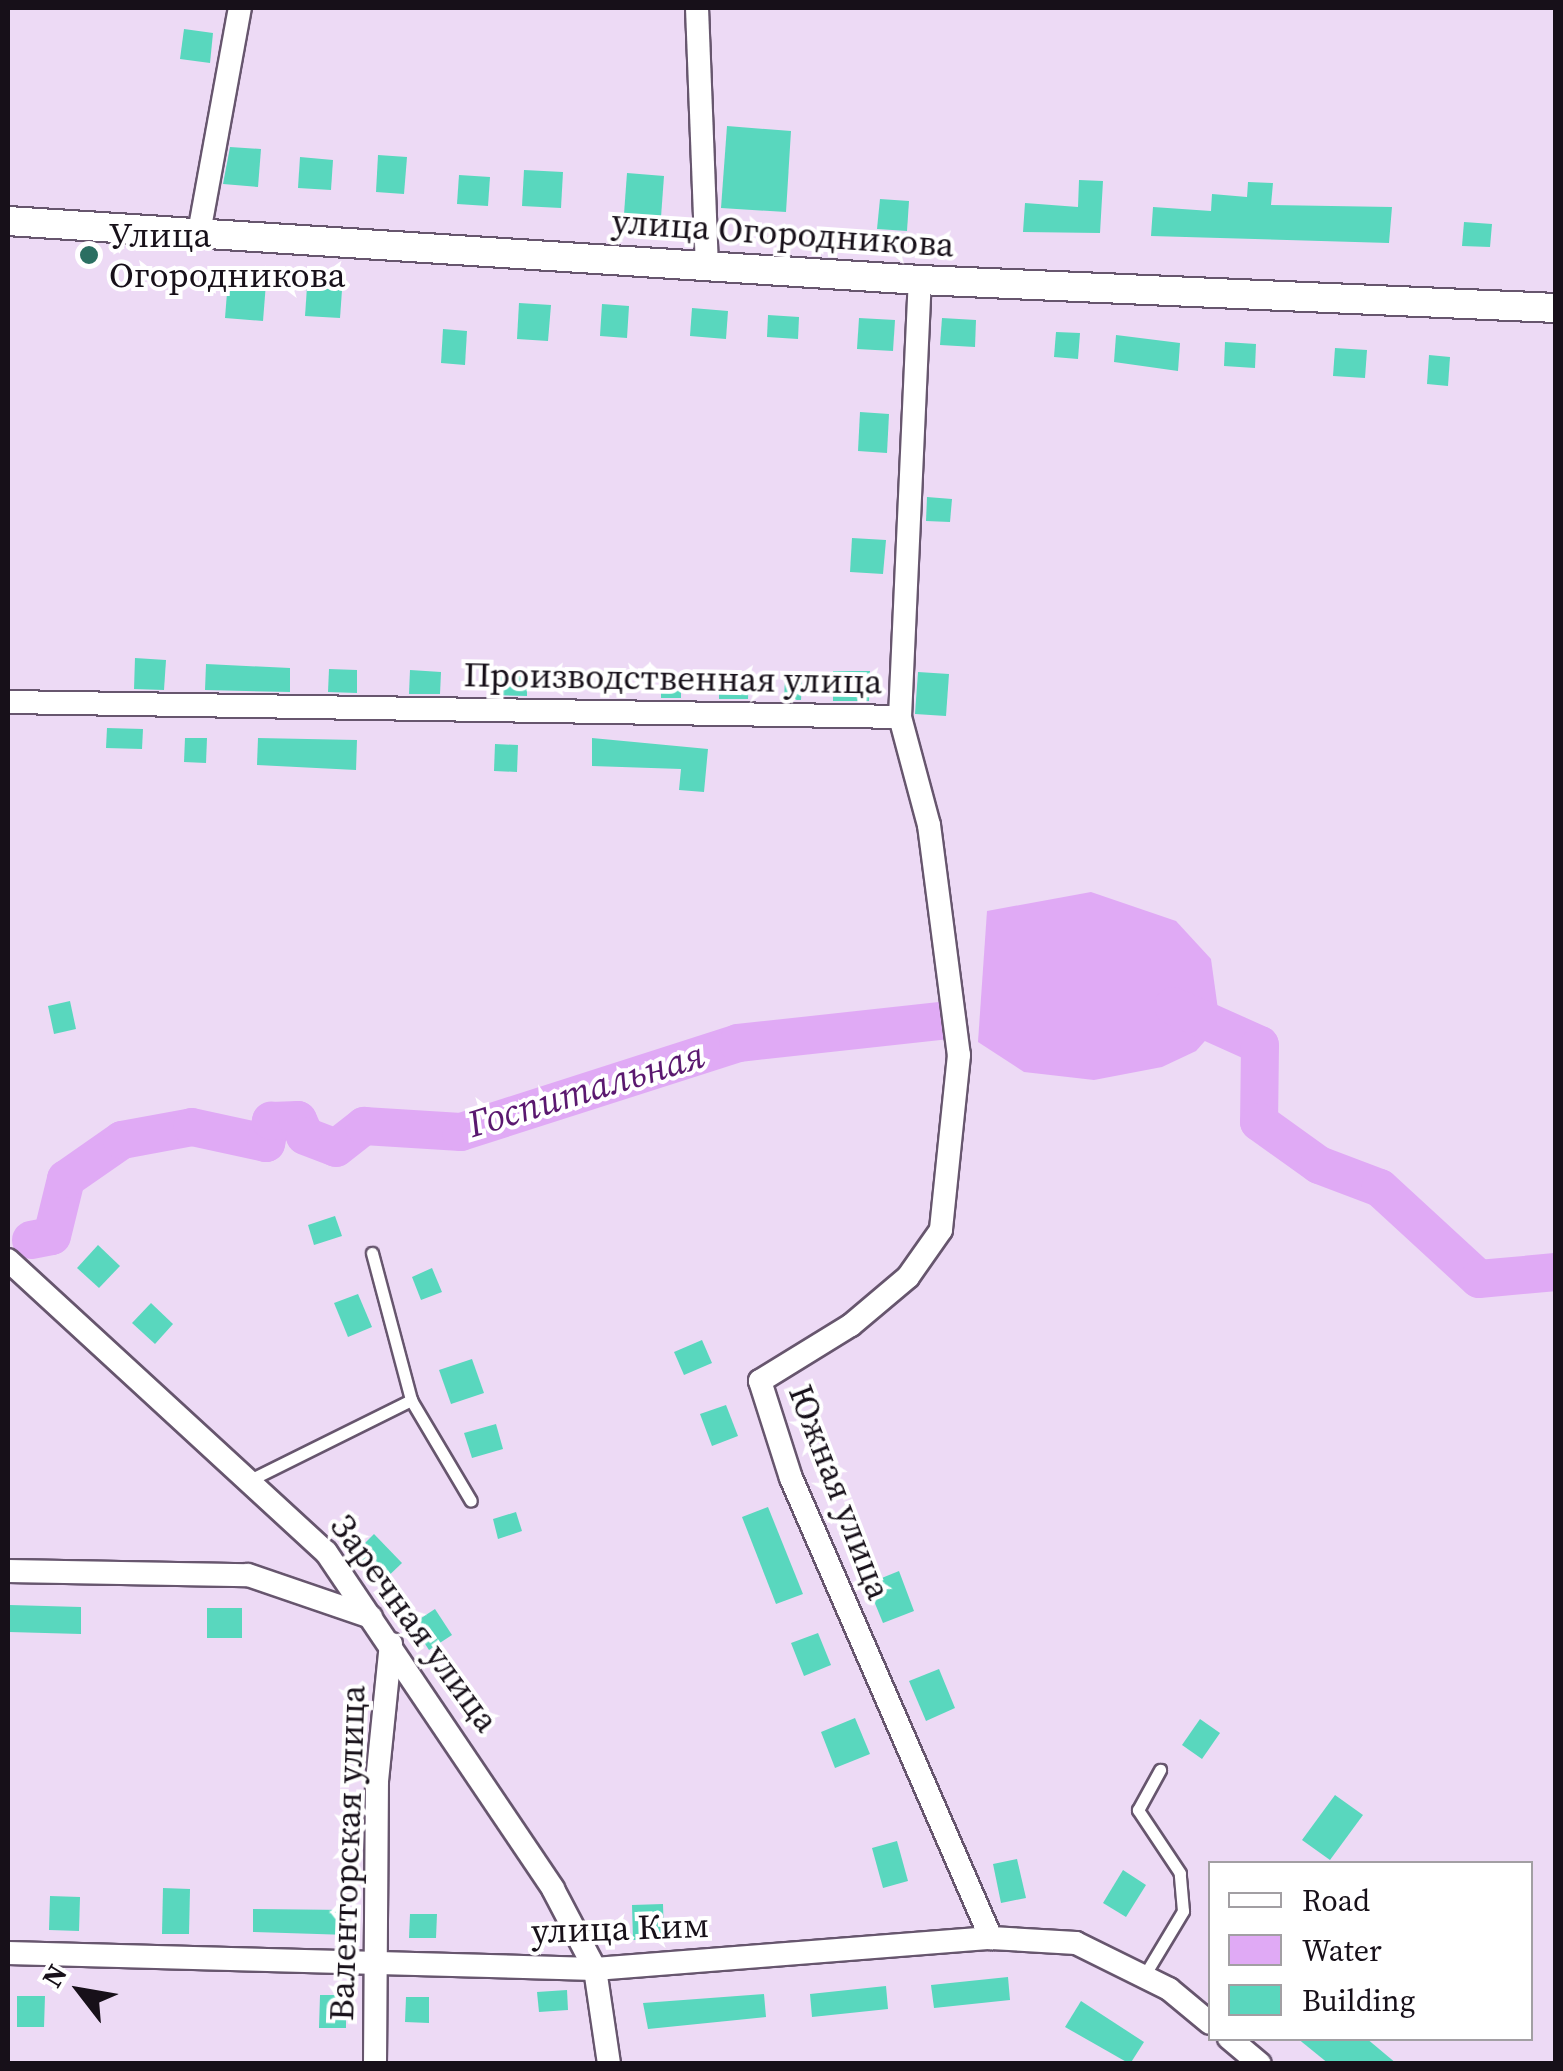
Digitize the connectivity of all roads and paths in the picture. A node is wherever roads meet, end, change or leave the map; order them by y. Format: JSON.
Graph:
{"nodes":[{"id":1,"x":240,"y":8,"type":"edge"},
{"id":2,"x":697,"y":8,"type":"edge"},
{"id":3,"x":8,"y":221,"type":"edge"},
{"id":4,"x":200,"y":233,"type":"junction"},
{"id":5,"x":707,"y":266,"type":"junction"},
{"id":6,"x":920,"y":280,"type":"junction"},
{"id":7,"x":1556,"y":308,"type":"edge"},
{"id":8,"x":8,"y":702,"type":"edge"},
{"id":9,"x":900,"y":717,"type":"junction"},
{"id":10,"x":372,"y":1253,"type":"dead end"},
{"id":11,"x":8,"y":1260,"type":"edge"},
{"id":12,"x":411,"y":1400,"type":"junction"},
{"id":13,"x":252,"y":1479,"type":"junction"},
{"id":14,"x":471,"y":1501,"type":"dead end"},
{"id":15,"x":8,"y":1571,"type":"edge"},
{"id":16,"x":373,"y":1618,"type":"junction"},
{"id":17,"x":392,"y":1644,"type":"junction"},
{"id":18,"x":1160,"y":1770,"type":"dead end"},
{"id":19,"x":991,"y":1938,"type":"junction"},
{"id":20,"x":8,"y":1953,"type":"edge"},
{"id":21,"x":380,"y":1959,"type":"junction"},
{"id":22,"x":595,"y":1969,"type":"junction"},
{"id":23,"x":1144,"y":1976,"type":"junction"},
{"id":24,"x":1208,"y":2022,"type":"edge"},
{"id":25,"x":1233,"y":2041,"type":"edge"},
{"id":26,"x":375,"y":2064,"type":"edge"},
{"id":27,"x":609,"y":2064,"type":"edge"},
{"id":28,"x":1260,"y":2064,"type":"edge"}],
"edges":[{"from":1,"to":4,"type":"street"},
{"from":2,"to":5,"type":"street"},
{"from":3,"to":4,"type":"street","name":"улица Огородникова"},
{"from":4,"to":5,"type":"street","name":"улица Огородникова"},
{"from":5,"to":6,"type":"street","name":"улица Огородникова"},
{"from":6,"to":7,"type":"street","name":"улица Огородникова"},
{"from":6,"to":9,"type":"street","name":"Производственная улица"},
{"from":8,"to":9,"type":"street","name":"Производственная улица"},
{"from":9,"to":19,"type":"street","name":"Южная улица"},
{"from":10,"to":12,"type":"lane"},
{"from":11,"to":13,"type":"street","name":"Заречная улица"},
{"from":12,"to":13,"type":"lane"},
{"from":12,"to":14,"type":"lane"},
{"from":13,"to":16,"type":"street","name":"Заречная улица"},
{"from":15,"to":16,"type":"street"},
{"from":16,"to":17,"type":"street","name":"Заречная улица"},
{"from":17,"to":21,"type":"street","name":"Валенторская улица"},
{"from":17,"to":22,"type":"street","name":"Заречная улица"},
{"from":18,"to":23,"type":"lane"},
{"from":19,"to":22,"type":"street","name":"улица Ким"},
{"from":19,"to":23,"type":"street","name":"улица Ким"},
{"from":20,"to":21,"type":"street","name":"улица Ким"},
{"from":21,"to":22,"type":"street","name":"улица Ким"},
{"from":21,"to":26,"type":"street","name":"Валенторская улица"},
{"from":22,"to":27,"type":"street","name":"Заречная улица"},
{"from":23,"to":24,"type":"street","name":"улица Ким"},
{"from":25,"to":28,"type":"street"}]}
